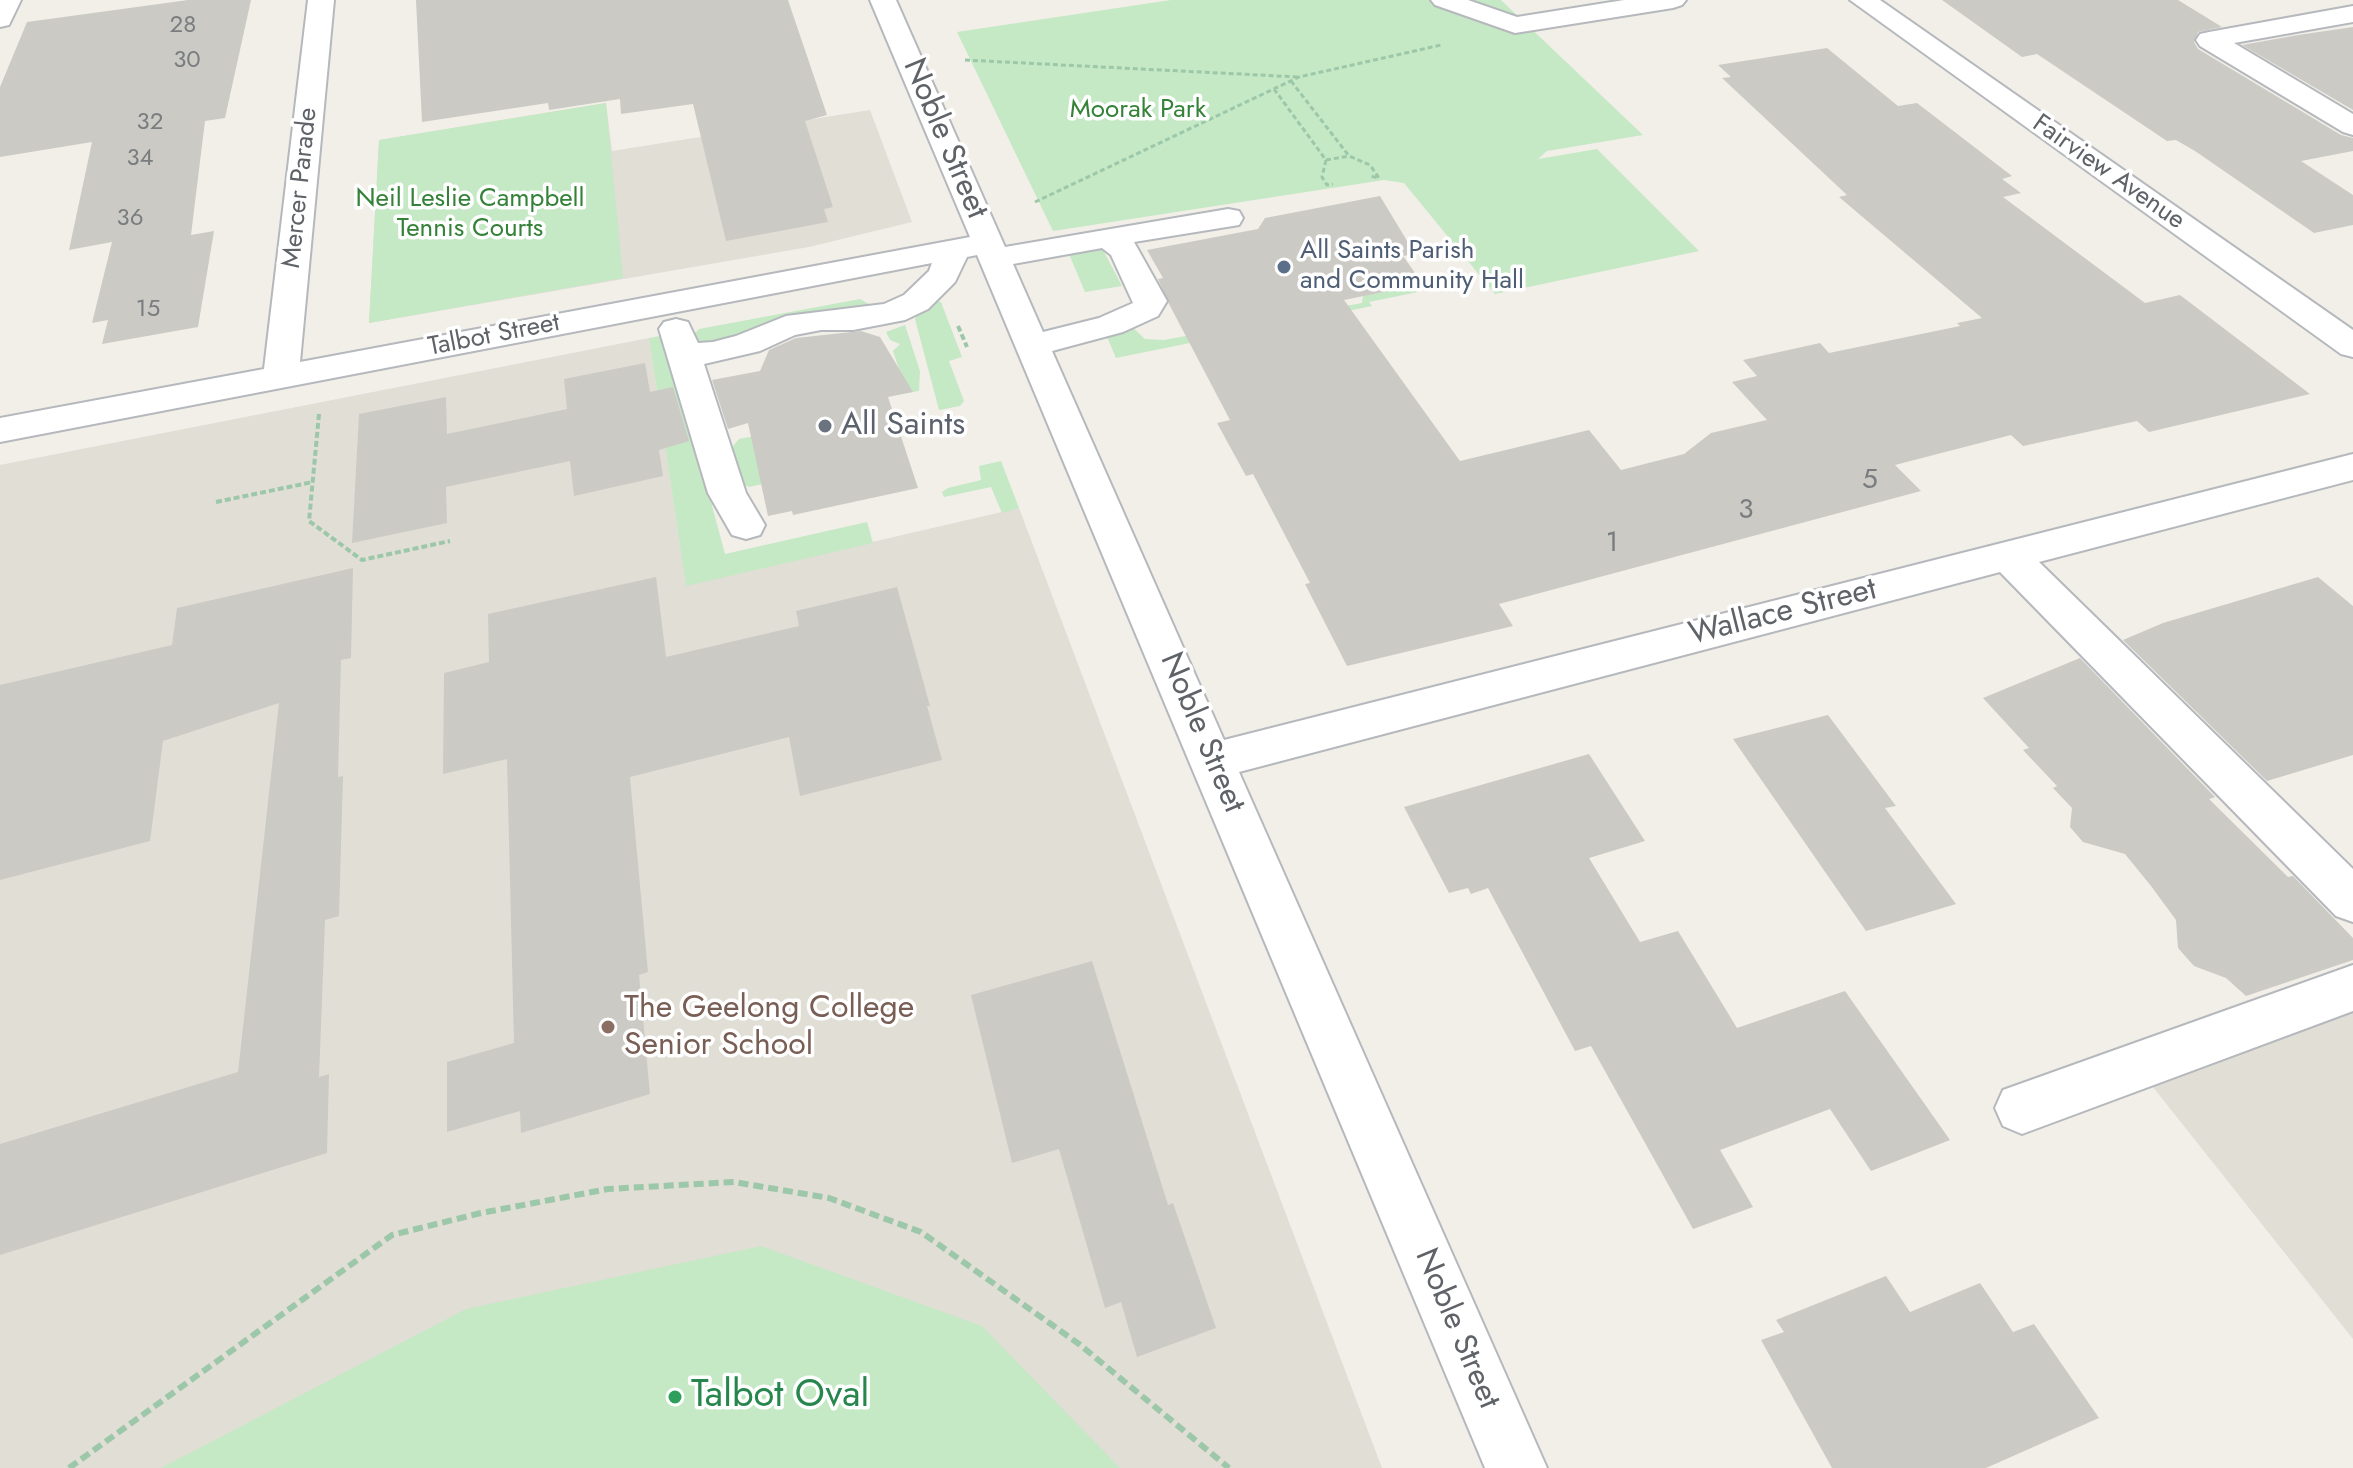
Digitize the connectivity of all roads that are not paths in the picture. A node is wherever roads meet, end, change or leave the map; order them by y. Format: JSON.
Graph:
{"nodes":[{"id":1,"x":8,"y":0,"type":"edge"},
{"id":2,"x":321,"y":0,"type":"edge"},
{"id":3,"x":883,"y":0,"type":"edge"},
{"id":4,"x":1444,"y":0,"type":"edge"},
{"id":5,"x":1673,"y":0,"type":"edge"},
{"id":6,"x":1863,"y":0,"type":"edge"},
{"id":7,"x":1642,"y":2,"type":"edge"},
{"id":8,"x":2353,"y":14,"type":"edge"},
{"id":9,"x":0,"y":19,"type":"edge"},
{"id":10,"x":2353,"y":126,"type":"edge"},
{"id":11,"x":1228,"y":218,"type":"dead end"},
{"id":12,"x":1103,"y":238,"type":"junction"},
{"id":13,"x":979,"y":250,"type":"junction"},
{"id":14,"x":667,"y":304,"type":"junction"},
{"id":15,"x":1033,"y":345,"type":"junction"},
{"id":16,"x":2353,"y":346,"type":"edge"},
{"id":17,"x":685,"y":355,"type":"junction"},
{"id":18,"x":281,"y":376,"type":"junction"},
{"id":19,"x":0,"y":430,"type":"edge"},
{"id":20,"x":2353,"y":467,"type":"edge"},
{"id":21,"x":746,"y":525,"type":"dead end"},
{"id":22,"x":2007,"y":555,"type":"junction"},
{"id":23,"x":1213,"y":761,"type":"junction"},
{"id":24,"x":2353,"y":901,"type":"edge"},
{"id":25,"x":2353,"y":988,"type":"edge"},
{"id":26,"x":2022,"y":1108,"type":"dead end"},
{"id":27,"x":1516,"y":1468,"type":"edge"}],
"edges":[{"from":1,"to":9,"type":"street"},
{"from":2,"to":18,"type":"street","name":"Mercer Parade"},
{"from":3,"to":13,"type":"street","name":"Noble Street"},
{"from":4,"to":7,"type":"street"},
{"from":5,"to":7,"type":"street"},
{"from":6,"to":16,"type":"street","name":"Fairview Avenue"},
{"from":8,"to":10,"type":"street"},
{"from":11,"to":12,"type":"street","name":"Talbot Street"},
{"from":12,"to":13,"type":"street","name":"Talbot Street"},
{"from":12,"to":15,"type":"street"},
{"from":13,"to":14,"type":"street","name":"Talbot Street"},
{"from":13,"to":15,"type":"street","name":"Noble Street"},
{"from":13,"to":17,"type":"street"},
{"from":14,"to":17,"type":"street"},
{"from":14,"to":18,"type":"street","name":"Talbot Street"},
{"from":15,"to":23,"type":"street","name":"Noble Street"},
{"from":17,"to":21,"type":"street"},
{"from":18,"to":19,"type":"street","name":"Talbot Street"},
{"from":20,"to":22,"type":"street","name":"Wallace Street"},
{"from":22,"to":23,"type":"street","name":"Wallace Street"},
{"from":22,"to":24,"type":"street"},
{"from":23,"to":27,"type":"street","name":"Noble Street"},
{"from":25,"to":26,"type":"street"}]}
